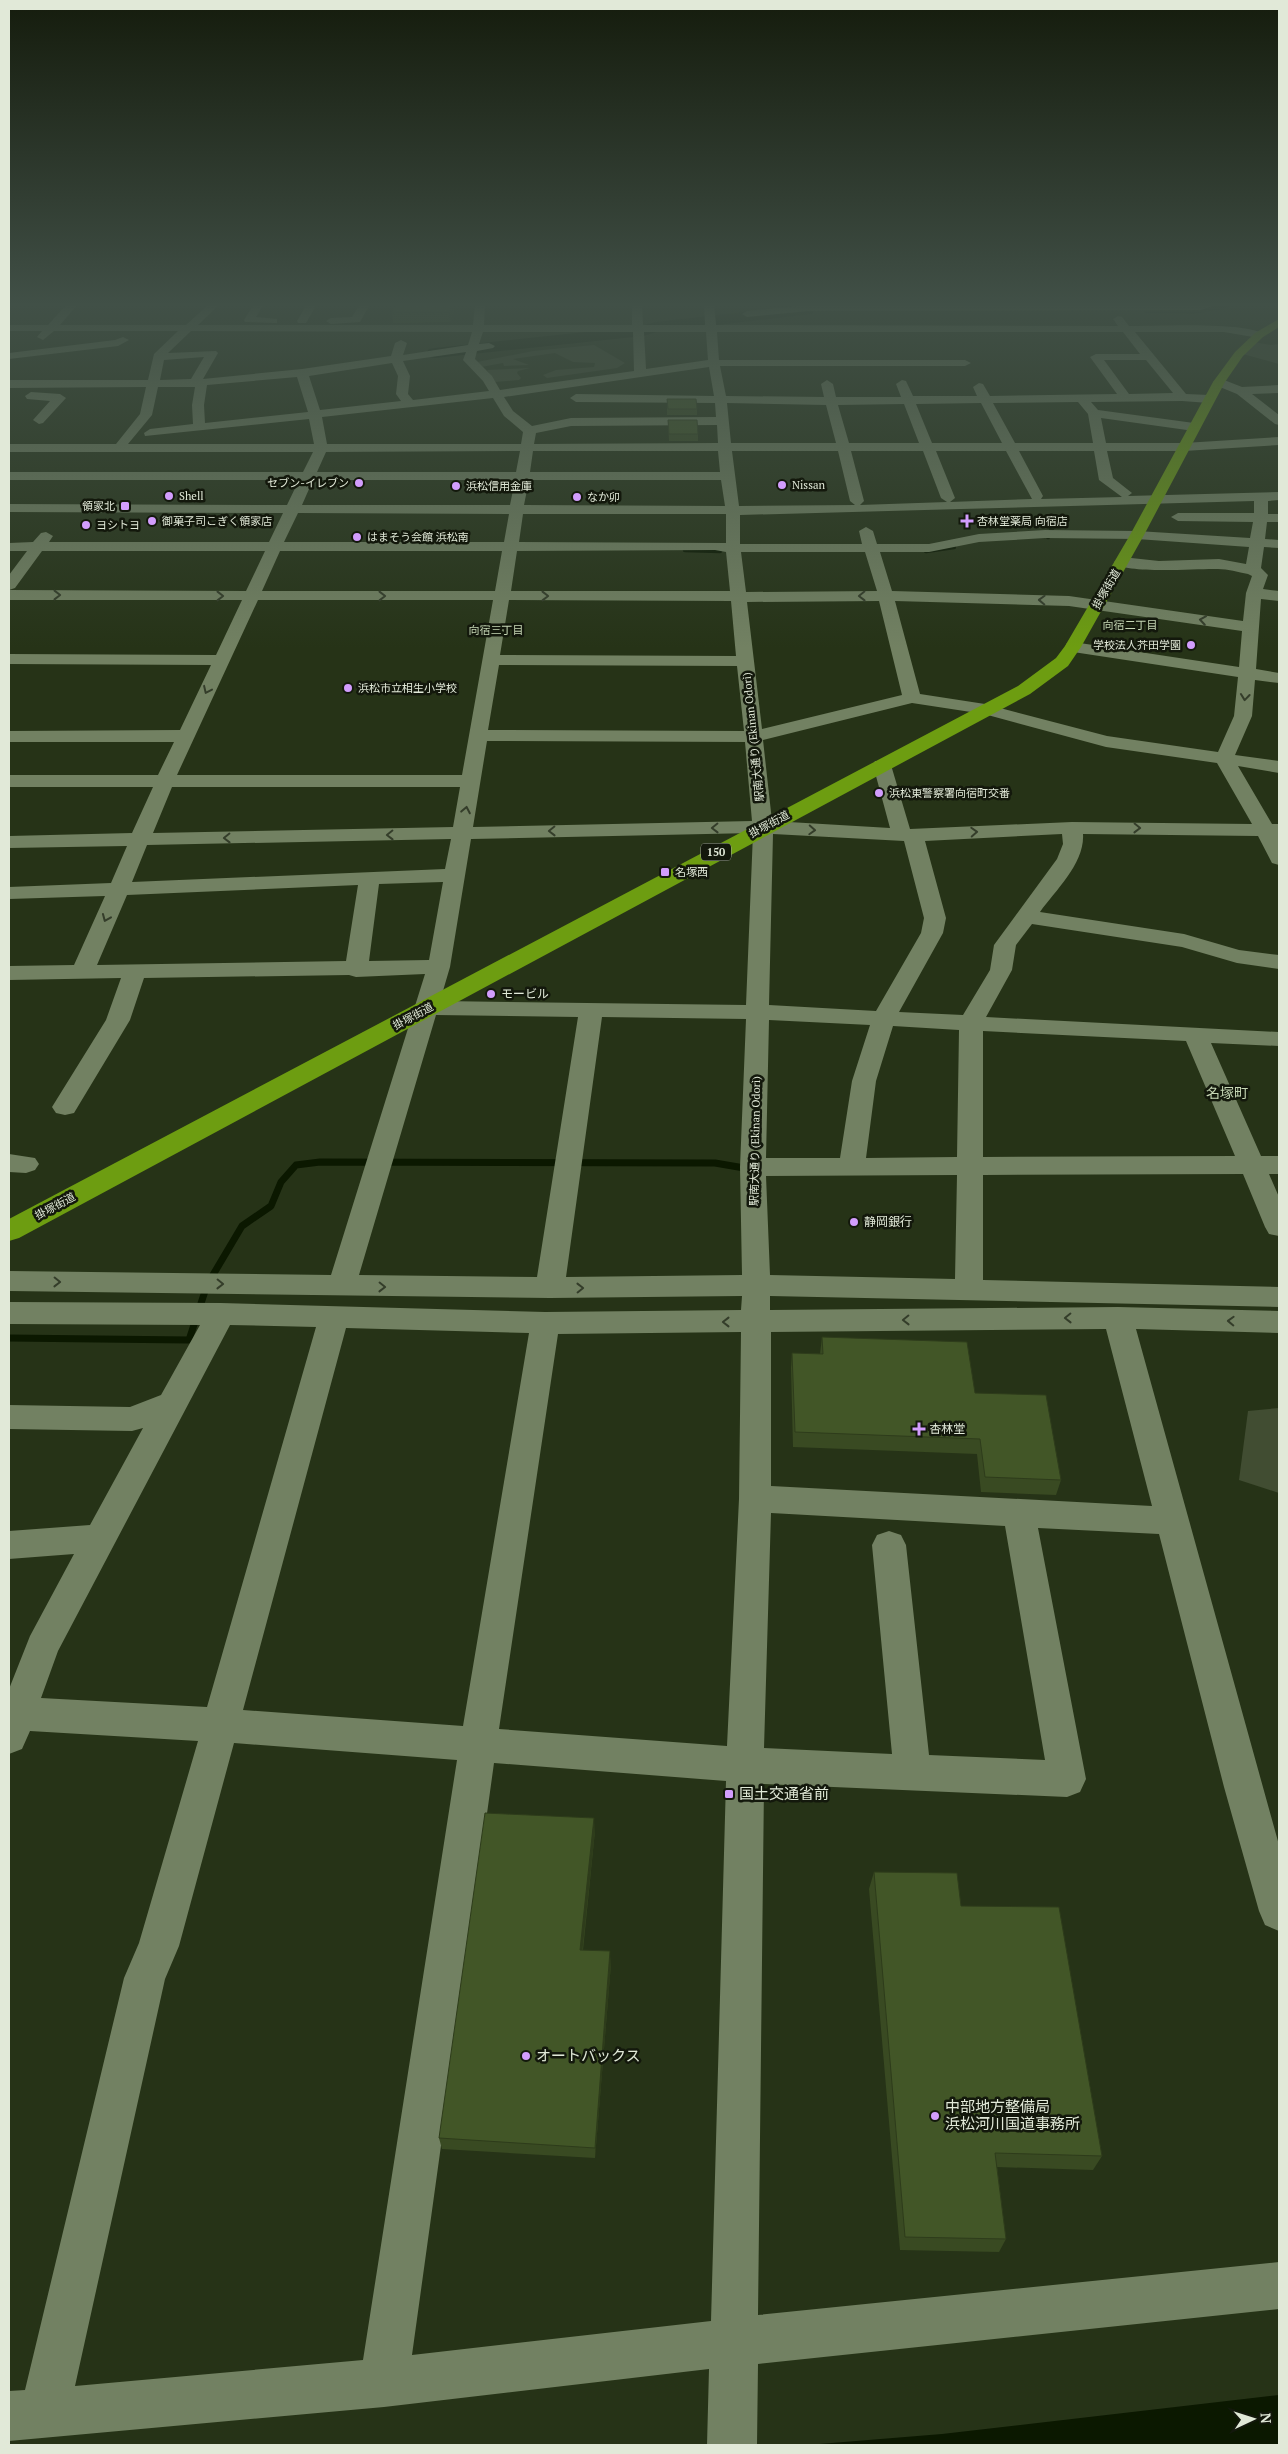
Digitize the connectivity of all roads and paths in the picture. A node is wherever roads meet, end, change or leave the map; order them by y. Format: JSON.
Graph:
{"nodes":[{"id":1,"x":143,"y":419,"type":"edge"},
{"id":2,"x":199,"y":419,"type":"edge"},
{"id":3,"x":286,"y":419,"type":"edge"},
{"id":4,"x":316,"y":419,"type":"edge"},
{"id":5,"x":515,"y":419,"type":"edge"},
{"id":6,"x":723,"y":419,"type":"edge"},
{"id":7,"x":836,"y":419,"type":"edge"},
{"id":8,"x":916,"y":419,"type":"edge"},
{"id":9,"x":996,"y":419,"type":"edge"},
{"id":10,"x":1095,"y":419,"type":"edge"},
{"id":11,"x":1133,"y":419,"type":"edge"},
{"id":12,"x":1199,"y":419,"type":"edge"},
{"id":13,"x":274,"y":420,"type":"joint"},
{"id":14,"x":723,"y":422,"type":"junction"},
{"id":15,"x":1194,"y":427,"type":"junction"},
{"id":16,"x":199,"y":428,"type":"junction"},
{"id":17,"x":530,"y":430,"type":"junction"},
{"id":18,"x":128,"y":436,"type":"junction"},
{"id":19,"x":1279,"y":441,"type":"edge"},
{"id":20,"x":927,"y":447,"type":"junction"},
{"id":21,"x":1010,"y":447,"type":"junction"},
{"id":22,"x":1101,"y":447,"type":"junction"},
{"id":23,"x":1184,"y":447,"type":"junction"},
{"id":24,"x":9,"y":448,"type":"edge"},
{"id":25,"x":117,"y":448,"type":"junction"},
{"id":26,"x":321,"y":448,"type":"junction"},
{"id":27,"x":527,"y":448,"type":"junction"},
{"id":28,"x":725,"y":448,"type":"junction"},
{"id":29,"x":843,"y":448,"type":"junction"},
{"id":30,"x":9,"y":476,"type":"edge"},
{"id":31,"x":95,"y":476,"type":"junction"},
{"id":32,"x":309,"y":476,"type":"junction"},
{"id":33,"x":522,"y":476,"type":"junction"},
{"id":34,"x":728,"y":476,"type":"junction"},
{"id":35,"x":1279,"y":489,"type":"edge"},
{"id":36,"x":1125,"y":493,"type":"junction"},
{"id":37,"x":1036,"y":496,"type":"junction"},
{"id":38,"x":1261,"y":496,"type":"junction"},
{"id":39,"x":1279,"y":496,"type":"edge"},
{"id":40,"x":948,"y":498,"type":"junction"},
{"id":41,"x":1155,"y":500,"type":"junction"},
{"id":42,"x":858,"y":505,"type":"junction"},
{"id":43,"x":9,"y":508,"type":"edge"},
{"id":44,"x":70,"y":508,"type":"junction"},
{"id":45,"x":293,"y":509,"type":"junction"},
{"id":46,"x":517,"y":509,"type":"junction"},
{"id":47,"x":733,"y":510,"type":"junction"},
{"id":48,"x":1261,"y":517,"type":"junction"},
{"id":49,"x":1279,"y":518,"type":"edge"},
{"id":50,"x":1137,"y":535,"type":"junction"},
{"id":51,"x":1257,"y":542,"type":"junction"},
{"id":52,"x":1279,"y":544,"type":"edge"},
{"id":53,"x":9,"y":547,"type":"edge"},
{"id":54,"x":36,"y":549,"type":"junction"},
{"id":55,"x":274,"y":549,"type":"junction"},
{"id":56,"x":871,"y":549,"type":"junction"},
{"id":57,"x":734,"y":550,"type":"junction"},
{"id":58,"x":9,"y":552,"type":"edge"},
{"id":59,"x":509,"y":552,"type":"junction"},
{"id":60,"x":1122,"y":562,"type":"junction"},
{"id":61,"x":488,"y":564,"type":"dead end"},
{"id":62,"x":1253,"y":570,"type":"junction"},
{"id":63,"x":9,"y":584,"type":"edge"},
{"id":64,"x":1254,"y":593,"type":"junction"},
{"id":65,"x":9,"y":595,"type":"edge"},
{"id":66,"x":252,"y":596,"type":"junction"},
{"id":67,"x":500,"y":596,"type":"junction"},
{"id":68,"x":739,"y":596,"type":"junction"},
{"id":69,"x":886,"y":596,"type":"junction"},
{"id":70,"x":1279,"y":596,"type":"edge"},
{"id":71,"x":1098,"y":603,"type":"junction"},
{"id":72,"x":1251,"y":627,"type":"junction"},
{"id":73,"x":1073,"y":647,"type":"junction"},
{"id":74,"x":9,"y":660,"type":"edge"},
{"id":75,"x":221,"y":660,"type":"junction"},
{"id":76,"x":490,"y":660,"type":"junction"},
{"id":77,"x":745,"y":661,"type":"junction"},
{"id":78,"x":1247,"y":674,"type":"junction"},
{"id":79,"x":1279,"y":678,"type":"edge"},
{"id":80,"x":912,"y":698,"type":"junction"},
{"id":81,"x":985,"y":710,"type":"junction"},
{"id":82,"x":9,"y":736,"type":"edge"},
{"id":83,"x":186,"y":736,"type":"junction"},
{"id":84,"x":477,"y":736,"type":"junction"},
{"id":85,"x":753,"y":737,"type":"junction"},
{"id":86,"x":1224,"y":759,"type":"junction"},
{"id":87,"x":882,"y":765,"type":"junction"},
{"id":88,"x":1279,"y":767,"type":"edge"},
{"id":89,"x":9,"y":780,"type":"edge"},
{"id":90,"x":471,"y":780,"type":"junction"},
{"id":91,"x":165,"y":781,"type":"junction"},
{"id":92,"x":763,"y":827,"type":"junction"},
{"id":93,"x":1072,"y":828,"type":"junction"},
{"id":94,"x":1273,"y":830,"type":"edge"},
{"id":95,"x":462,"y":833,"type":"junction"},
{"id":96,"x":907,"y":835,"type":"junction"},
{"id":97,"x":138,"y":839,"type":"junction"},
{"id":98,"x":9,"y":842,"type":"edge"},
{"id":99,"x":1279,"y":859,"type":"edge"},
{"id":100,"x":455,"y":875,"type":"junction"},
{"id":101,"x":369,"y":879,"type":"junction"},
{"id":102,"x":118,"y":888,"type":"junction"},
{"id":103,"x":9,"y":893,"type":"edge"},
{"id":104,"x":1025,"y":916,"type":"junction"},
{"id":105,"x":1279,"y":962,"type":"edge"},
{"id":106,"x":439,"y":967,"type":"junction"},
{"id":107,"x":356,"y":970,"type":"junction"},
{"id":108,"x":135,"y":972,"type":"junction"},
{"id":109,"x":82,"y":973,"type":"junction"},
{"id":110,"x":9,"y":974,"type":"edge"},
{"id":111,"x":428,"y":1008,"type":"junction"},
{"id":112,"x":591,"y":1010,"type":"junction"},
{"id":113,"x":759,"y":1012,"type":"junction"},
{"id":114,"x":884,"y":1018,"type":"junction"},
{"id":115,"x":971,"y":1023,"type":"junction"},
{"id":116,"x":1195,"y":1034,"type":"junction"},
{"id":117,"x":1279,"y":1039,"type":"edge"},
{"id":118,"x":65,"y":1107,"type":"dead end"},
{"id":119,"x":969,"y":1165,"type":"junction"},
{"id":120,"x":1253,"y":1165,"type":"junction"},
{"id":121,"x":1279,"y":1165,"type":"edge"},
{"id":122,"x":852,"y":1166,"type":"junction"},
{"id":123,"x":753,"y":1167,"type":"junction"},
{"id":124,"x":1279,"y":1228,"type":"edge"},
{"id":125,"x":9,"y":1231,"type":"edge"},
{"id":126,"x":9,"y":1281,"type":"edge"},
{"id":127,"x":756,"y":1285,"type":"junction"},
{"id":128,"x":342,"y":1286,"type":"junction"},
{"id":129,"x":969,"y":1290,"type":"junction"},
{"id":130,"x":1279,"y":1297,"type":"edge"},
{"id":131,"x":547,"y":1306,"type":"junction"},
{"id":132,"x":9,"y":1313,"type":"edge"},
{"id":133,"x":221,"y":1314,"type":"junction"},
{"id":134,"x":334,"y":1317,"type":"junction"},
{"id":135,"x":1118,"y":1318,"type":"junction"},
{"id":136,"x":755,"y":1322,"type":"junction"},
{"id":137,"x":1279,"y":1322,"type":"edge"},
{"id":138,"x":172,"y":1403,"type":"junction"},
{"id":139,"x":9,"y":1417,"type":"edge"},
{"id":140,"x":755,"y":1500,"type":"junction"},
{"id":141,"x":1019,"y":1513,"type":"junction"},
{"id":142,"x":1172,"y":1521,"type":"junction"},
{"id":143,"x":101,"y":1538,"type":"junction"},
{"id":144,"x":9,"y":1545,"type":"edge"},
{"id":145,"x":889,"y":1545,"type":"dead end"},
{"id":146,"x":11,"y":1721,"type":"edge"},
{"id":147,"x":219,"y":1725,"type":"junction"},
{"id":148,"x":478,"y":1745,"type":"junction"},
{"id":149,"x":745,"y":1764,"type":"junction"},
{"id":150,"x":912,"y":1772,"type":"junction"},
{"id":151,"x":1279,"y":1911,"type":"edge"},
{"id":152,"x":1279,"y":2286,"type":"edge"},
{"id":153,"x":734,"y":2355,"type":"junction"},
{"id":154,"x":384,"y":2383,"type":"junction"},
{"id":155,"x":27,"y":2414,"type":"edge"},
{"id":156,"x":732,"y":2445,"type":"edge"}],
"edges":[{"from":1,"to":18,"type":"street"},
{"from":2,"to":16,"type":"street"},
{"from":3,"to":13,"type":"street"},
{"from":4,"to":26,"type":"street"},
{"from":5,"to":17,"type":"street"},
{"from":6,"to":14,"type":"street","name":"駅南大通り (Ekinan Odori)"},
{"from":7,"to":29,"type":"street"},
{"from":8,"to":20,"type":"street"},
{"from":9,"to":21,"type":"street"},
{"from":10,"to":22,"type":"street"},
{"from":11,"to":15,"type":"street"},
{"from":12,"to":15,"type":"highway","name":"掛塚街道","number":"150"},
{"from":13,"to":16,"type":"street"},
{"from":14,"to":17,"type":"street"},
{"from":14,"to":28,"type":"street","name":"駅南大通り (Ekinan Odori)"},
{"from":15,"to":23,"type":"highway","name":"掛塚街道","number":"150"},
{"from":16,"to":18,"type":"street"},
{"from":17,"to":27,"type":"street"},
{"from":18,"to":25,"type":"street"},
{"from":19,"to":23,"type":"street"},
{"from":20,"to":21,"type":"street"},
{"from":20,"to":29,"type":"street"},
{"from":20,"to":40,"type":"street"},
{"from":21,"to":22,"type":"street"},
{"from":21,"to":37,"type":"street"},
{"from":22,"to":23,"type":"street"},
{"from":22,"to":36,"type":"street"},
{"from":23,"to":41,"type":"highway","name":"掛塚街道","number":"150"},
{"from":24,"to":25,"type":"street"},
{"from":25,"to":26,"type":"street"},
{"from":25,"to":31,"type":"street"},
{"from":26,"to":27,"type":"street"},
{"from":26,"to":32,"type":"street"},
{"from":27,"to":28,"type":"street"},
{"from":27,"to":33,"type":"street"},
{"from":28,"to":29,"type":"street"},
{"from":28,"to":34,"type":"street","name":"駅南大通り (Ekinan Odori)"},
{"from":29,"to":42,"type":"street"},
{"from":30,"to":31,"type":"street"},
{"from":31,"to":32,"type":"street"},
{"from":31,"to":44,"type":"street"},
{"from":32,"to":33,"type":"street"},
{"from":32,"to":45,"type":"street"},
{"from":33,"to":34,"type":"street"},
{"from":33,"to":46,"type":"street"},
{"from":34,"to":47,"type":"street","name":"駅南大通り (Ekinan Odori)"},
{"from":35,"to":41,"type":"street"},
{"from":36,"to":37,"type":"street"},
{"from":36,"to":41,"type":"street"},
{"from":37,"to":40,"type":"street"},
{"from":38,"to":39,"type":"street"},
{"from":38,"to":41,"type":"street"},
{"from":38,"to":48,"type":"street"},
{"from":40,"to":42,"type":"street"},
{"from":41,"to":42,"type":"street"},
{"from":41,"to":48,"type":"street"},
{"from":41,"to":50,"type":"highway","name":"掛塚街道","number":"150"},
{"from":42,"to":47,"type":"street"},
{"from":42,"to":56,"type":"street"},
{"from":43,"to":44,"type":"street"},
{"from":44,"to":45,"type":"street"},
{"from":44,"to":54,"type":"street"},
{"from":45,"to":46,"type":"street"},
{"from":45,"to":55,"type":"street"},
{"from":46,"to":47,"type":"street"},
{"from":46,"to":59,"type":"street"},
{"from":47,"to":57,"type":"street","name":"駅南大通り (Ekinan Odori)"},
{"from":48,"to":49,"type":"street"},
{"from":48,"to":51,"type":"street"},
{"from":50,"to":51,"type":"street"},
{"from":50,"to":56,"type":"street"},
{"from":50,"to":60,"type":"highway","name":"掛塚街道","number":"150"},
{"from":51,"to":52,"type":"street"},
{"from":51,"to":62,"type":"street"},
{"from":53,"to":54,"type":"street"},
{"from":54,"to":55,"type":"street"},
{"from":54,"to":58,"type":"street"},
{"from":54,"to":63,"type":"street"},
{"from":55,"to":59,"type":"street"},
{"from":55,"to":66,"type":"street"},
{"from":56,"to":57,"type":"street"},
{"from":56,"to":69,"type":"street"},
{"from":57,"to":59,"type":"street"},
{"from":57,"to":68,"type":"street","name":"駅南大通り (Ekinan Odori)"},
{"from":59,"to":61,"type":"street"},
{"from":59,"to":67,"type":"street"},
{"from":60,"to":62,"type":"street"},
{"from":60,"to":71,"type":"highway","name":"掛塚街道","number":"150"},
{"from":62,"to":64,"type":"street"},
{"from":64,"to":70,"type":"street"},
{"from":64,"to":72,"type":"street"},
{"from":65,"to":66,"type":"street","one_way":true},
{"from":66,"to":67,"type":"street"},
{"from":66,"to":75,"type":"street"},
{"from":67,"to":68,"type":"street","one_way":true},
{"from":67,"to":76,"type":"street"},
{"from":69,"to":68,"type":"street","one_way":true},
{"from":68,"to":77,"type":"street","name":"駅南大通り (Ekinan Odori)"},
{"from":71,"to":69,"type":"street","one_way":true},
{"from":69,"to":80,"type":"street"},
{"from":72,"to":71,"type":"street","one_way":true},
{"from":71,"to":73,"type":"highway","name":"掛塚街道","number":"150"},
{"from":72,"to":78,"type":"street"},
{"from":73,"to":78,"type":"street"},
{"from":73,"to":81,"type":"highway","name":"掛塚街道","number":"150"},
{"from":74,"to":75,"type":"street"},
{"from":75,"to":83,"type":"street","one_way":true},
{"from":76,"to":77,"type":"street"},
{"from":76,"to":84,"type":"street"},
{"from":77,"to":85,"type":"street","name":"駅南大通り (Ekinan Odori)"},
{"from":78,"to":79,"type":"street"},
{"from":78,"to":86,"type":"street","one_way":true},
{"from":80,"to":81,"type":"street"},
{"from":80,"to":85,"type":"street"},
{"from":81,"to":86,"type":"street"},
{"from":81,"to":87,"type":"highway","name":"掛塚街道","number":"150"},
{"from":82,"to":83,"type":"street"},
{"from":83,"to":91,"type":"street"},
{"from":84,"to":85,"type":"street"},
{"from":84,"to":90,"type":"street"},
{"from":85,"to":92,"type":"street","name":"駅南大通り (Ekinan Odori)"},
{"from":86,"to":88,"type":"street"},
{"from":86,"to":94,"type":"street"},
{"from":87,"to":92,"type":"highway","name":"掛塚街道","number":"150"},
{"from":87,"to":96,"type":"street"},
{"from":89,"to":91,"type":"street"},
{"from":90,"to":91,"type":"street"},
{"from":95,"to":90,"type":"street","one_way":true},
{"from":91,"to":97,"type":"street"},
{"from":92,"to":95,"type":"street","one_way":true},
{"from":92,"to":96,"type":"street","one_way":true},
{"from":92,"to":111,"type":"highway","name":"掛塚街道","number":"150"},
{"from":92,"to":113,"type":"street","name":"駅南大通り (Ekinan Odori)"},
{"from":93,"to":94,"type":"street","one_way":true},
{"from":96,"to":93,"type":"street","one_way":true},
{"from":93,"to":104,"type":"street"},
{"from":94,"to":99,"type":"street"},
{"from":95,"to":97,"type":"street","one_way":true},
{"from":95,"to":100,"type":"street"},
{"from":96,"to":114,"type":"street"},
{"from":97,"to":98,"type":"street"},
{"from":97,"to":102,"type":"street"},
{"from":100,"to":101,"type":"street"},
{"from":100,"to":106,"type":"street"},
{"from":101,"to":102,"type":"street"},
{"from":101,"to":107,"type":"street"},
{"from":102,"to":103,"type":"street"},
{"from":102,"to":109,"type":"street","one_way":true},
{"from":104,"to":105,"type":"street"},
{"from":104,"to":115,"type":"street"},
{"from":106,"to":107,"type":"street"},
{"from":106,"to":111,"type":"street"},
{"from":107,"to":108,"type":"street"},
{"from":108,"to":109,"type":"street"},
{"from":108,"to":118,"type":"street"},
{"from":109,"to":110,"type":"street"},
{"from":111,"to":112,"type":"street"},
{"from":111,"to":125,"type":"highway","name":"掛塚街道","number":"150"},
{"from":111,"to":128,"type":"street"},
{"from":112,"to":113,"type":"street"},
{"from":112,"to":131,"type":"street"},
{"from":113,"to":114,"type":"street"},
{"from":113,"to":123,"type":"street","name":"駅南大通り (Ekinan Odori)"},
{"from":114,"to":115,"type":"street"},
{"from":114,"to":122,"type":"street"},
{"from":115,"to":116,"type":"street"},
{"from":115,"to":119,"type":"street"},
{"from":116,"to":117,"type":"street"},
{"from":116,"to":120,"type":"street"},
{"from":119,"to":120,"type":"street"},
{"from":119,"to":122,"type":"street"},
{"from":119,"to":129,"type":"street"},
{"from":120,"to":121,"type":"street"},
{"from":120,"to":124,"type":"street"},
{"from":122,"to":123,"type":"street"},
{"from":123,"to":127,"type":"street","name":"駅南大通り (Ekinan Odori)"},
{"from":126,"to":128,"type":"street","one_way":true},
{"from":127,"to":129,"type":"street"},
{"from":131,"to":127,"type":"street","one_way":true},
{"from":127,"to":136,"type":"street","name":"駅南大通り (Ekinan Odori)"},
{"from":128,"to":131,"type":"street","one_way":true},
{"from":129,"to":130,"type":"street"},
{"from":131,"to":134,"type":"street"},
{"from":136,"to":131,"type":"street","one_way":true},
{"from":131,"to":148,"type":"street"},
{"from":132,"to":133,"type":"street"},
{"from":133,"to":134,"type":"street"},
{"from":133,"to":138,"type":"street"},
{"from":134,"to":147,"type":"street"},
{"from":135,"to":136,"type":"street","one_way":true},
{"from":137,"to":135,"type":"street","one_way":true},
{"from":135,"to":142,"type":"street"},
{"from":136,"to":140,"type":"street","name":"駅南大通り (Ekinan Odori)"},
{"from":138,"to":139,"type":"street"},
{"from":138,"to":143,"type":"street"},
{"from":140,"to":141,"type":"street"},
{"from":140,"to":149,"type":"street","name":"駅南大通り (Ekinan Odori)"},
{"from":141,"to":142,"type":"street"},
{"from":141,"to":150,"type":"street"},
{"from":142,"to":151,"type":"street"},
{"from":143,"to":144,"type":"street"},
{"from":143,"to":146,"type":"street"},
{"from":145,"to":150,"type":"street"},
{"from":146,"to":147,"type":"street"},
{"from":147,"to":148,"type":"street"},
{"from":147,"to":155,"type":"street"},
{"from":148,"to":149,"type":"street"},
{"from":148,"to":154,"type":"street"},
{"from":149,"to":150,"type":"street"},
{"from":149,"to":153,"type":"street","name":"駅南大通り (Ekinan Odori)"},
{"from":152,"to":153,"type":"street"},
{"from":153,"to":154,"type":"street"},
{"from":153,"to":156,"type":"street","name":"駅南大通り (Ekinan Odori)"},
{"from":154,"to":155,"type":"street"}]}
